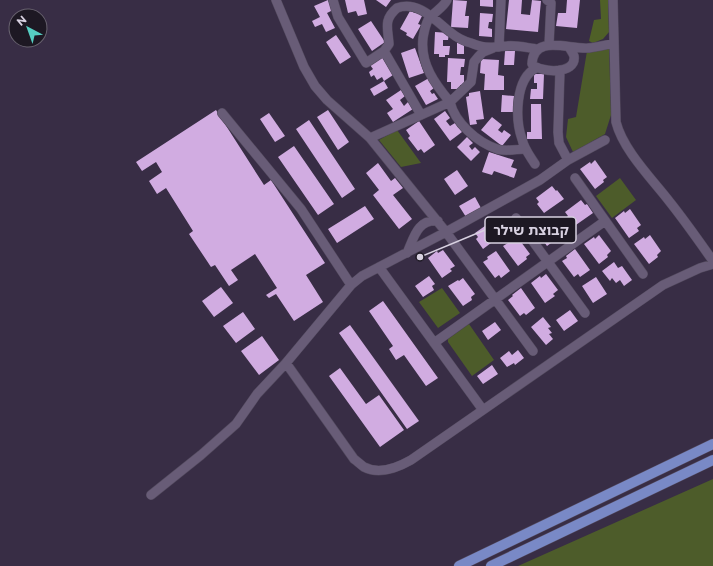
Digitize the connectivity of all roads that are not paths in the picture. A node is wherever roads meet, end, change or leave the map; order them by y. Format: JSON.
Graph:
{"nodes":[{"id":1,"x":276,"y":0,"type":"edge"},
{"id":2,"x":333,"y":0,"type":"edge"},
{"id":3,"x":447,"y":0,"type":"edge"},
{"id":4,"x":501,"y":0,"type":"edge"},
{"id":5,"x":547,"y":0,"type":"edge"},
{"id":6,"x":612,"y":0,"type":"edge"},
{"id":7,"x":410,"y":1,"type":"edge"},
{"id":8,"x":433,"y":15,"type":"junction"},
{"id":9,"x":614,"y":43,"type":"junction"},
{"id":10,"x":549,"y":46,"type":"junction"},
{"id":11,"x":497,"y":47,"type":"junction"},
{"id":12,"x":569,"y":47,"type":"junction"},
{"id":13,"x":538,"y":49,"type":"junction"},
{"id":14,"x":384,"y":51,"type":"junction"},
{"id":15,"x":536,"y":68,"type":"junction"},
{"id":16,"x":560,"y":70,"type":"junction"},
{"id":17,"x":450,"y":102,"type":"junction"},
{"id":18,"x":222,"y":113,"type":"dead end"},
{"id":19,"x":421,"y":115,"type":"junction"},
{"id":20,"x":370,"y":138,"type":"junction"},
{"id":21,"x":605,"y":140,"type":"dead end"},
{"id":22,"x":525,"y":149,"type":"junction"},
{"id":23,"x":568,"y":160,"type":"junction"},
{"id":24,"x":535,"y":164,"type":"dead end"},
{"id":25,"x":575,"y":178,"type":"dead end"},
{"id":26,"x":516,"y":218,"type":"dead end"},
{"id":27,"x":438,"y":221,"type":"junction"},
{"id":28,"x":605,"y":221,"type":"junction"},
{"id":29,"x":446,"y":232,"type":"junction"},
{"id":30,"x":407,"y":253,"type":"junction"},
{"id":31,"x":548,"y":262,"type":"junction"},
{"id":32,"x":713,"y":263,"type":"edge"},
{"id":33,"x":380,"y":267,"type":"junction"},
{"id":34,"x":643,"y":274,"type":"dead end"},
{"id":35,"x":351,"y":285,"type":"junction"},
{"id":36,"x":495,"y":299,"type":"junction"},
{"id":37,"x":585,"y":313,"type":"dead end"},
{"id":38,"x":434,"y":343,"type":"junction"},
{"id":39,"x":533,"y":352,"type":"dead end"},
{"id":40,"x":286,"y":363,"type":"junction"},
{"id":41,"x":483,"y":410,"type":"junction"},
{"id":42,"x":713,"y":444,"type":"edge"},
{"id":43,"x":713,"y":460,"type":"edge"},
{"id":44,"x":151,"y":495,"type":"dead end"},
{"id":45,"x":459,"y":566,"type":"edge"},
{"id":46,"x":491,"y":566,"type":"edge"}],
"edges":[{"from":1,"to":20,"type":"street"},
{"from":2,"to":14,"type":"street"},
{"from":3,"to":8,"type":"street"},
{"from":4,"to":11,"type":"street"},
{"from":5,"to":10,"type":"street"},
{"from":6,"to":9,"type":"street"},
{"from":7,"to":8,"type":"street"},
{"from":7,"to":14,"type":"street"},
{"from":8,"to":11,"type":"street"},
{"from":8,"to":17,"type":"street"},
{"from":9,"to":12,"type":"street"},
{"from":9,"to":32,"type":"street"},
{"from":10,"to":12,"type":"street"},
{"from":10,"to":13,"type":"street"},
{"from":11,"to":13,"type":"street"},
{"from":11,"to":17,"type":"street"},
{"from":12,"to":16,"type":"street"},
{"from":13,"to":15,"type":"street"},
{"from":14,"to":19,"type":"street"},
{"from":15,"to":16,"type":"street"},
{"from":15,"to":22,"type":"street"},
{"from":16,"to":23,"type":"street"},
{"from":17,"to":19,"type":"street"},
{"from":17,"to":22,"type":"street"},
{"from":18,"to":35,"type":"street"},
{"from":19,"to":20,"type":"street"},
{"from":20,"to":27,"type":"street"},
{"from":21,"to":23,"type":"street"},
{"from":22,"to":24,"type":"street"},
{"from":23,"to":29,"type":"street"},
{"from":25,"to":28,"type":"street"},
{"from":26,"to":31,"type":"street"},
{"from":27,"to":29,"type":"street"},
{"from":27,"to":30,"type":"street"},
{"from":28,"to":31,"type":"street"},
{"from":28,"to":34,"type":"street"},
{"from":29,"to":30,"type":"street"},
{"from":29,"to":36,"type":"street"},
{"from":30,"to":33,"type":"street"},
{"from":31,"to":36,"type":"street"},
{"from":31,"to":37,"type":"street"},
{"from":32,"to":41,"type":"street"},
{"from":33,"to":35,"type":"street"},
{"from":33,"to":38,"type":"street"},
{"from":35,"to":40,"type":"street"},
{"from":36,"to":38,"type":"street"},
{"from":36,"to":39,"type":"street"},
{"from":38,"to":41,"type":"street"},
{"from":40,"to":41,"type":"street"},
{"from":40,"to":44,"type":"street"},
{"from":42,"to":45,"type":"main road"},
{"from":43,"to":46,"type":"main road"}]}
